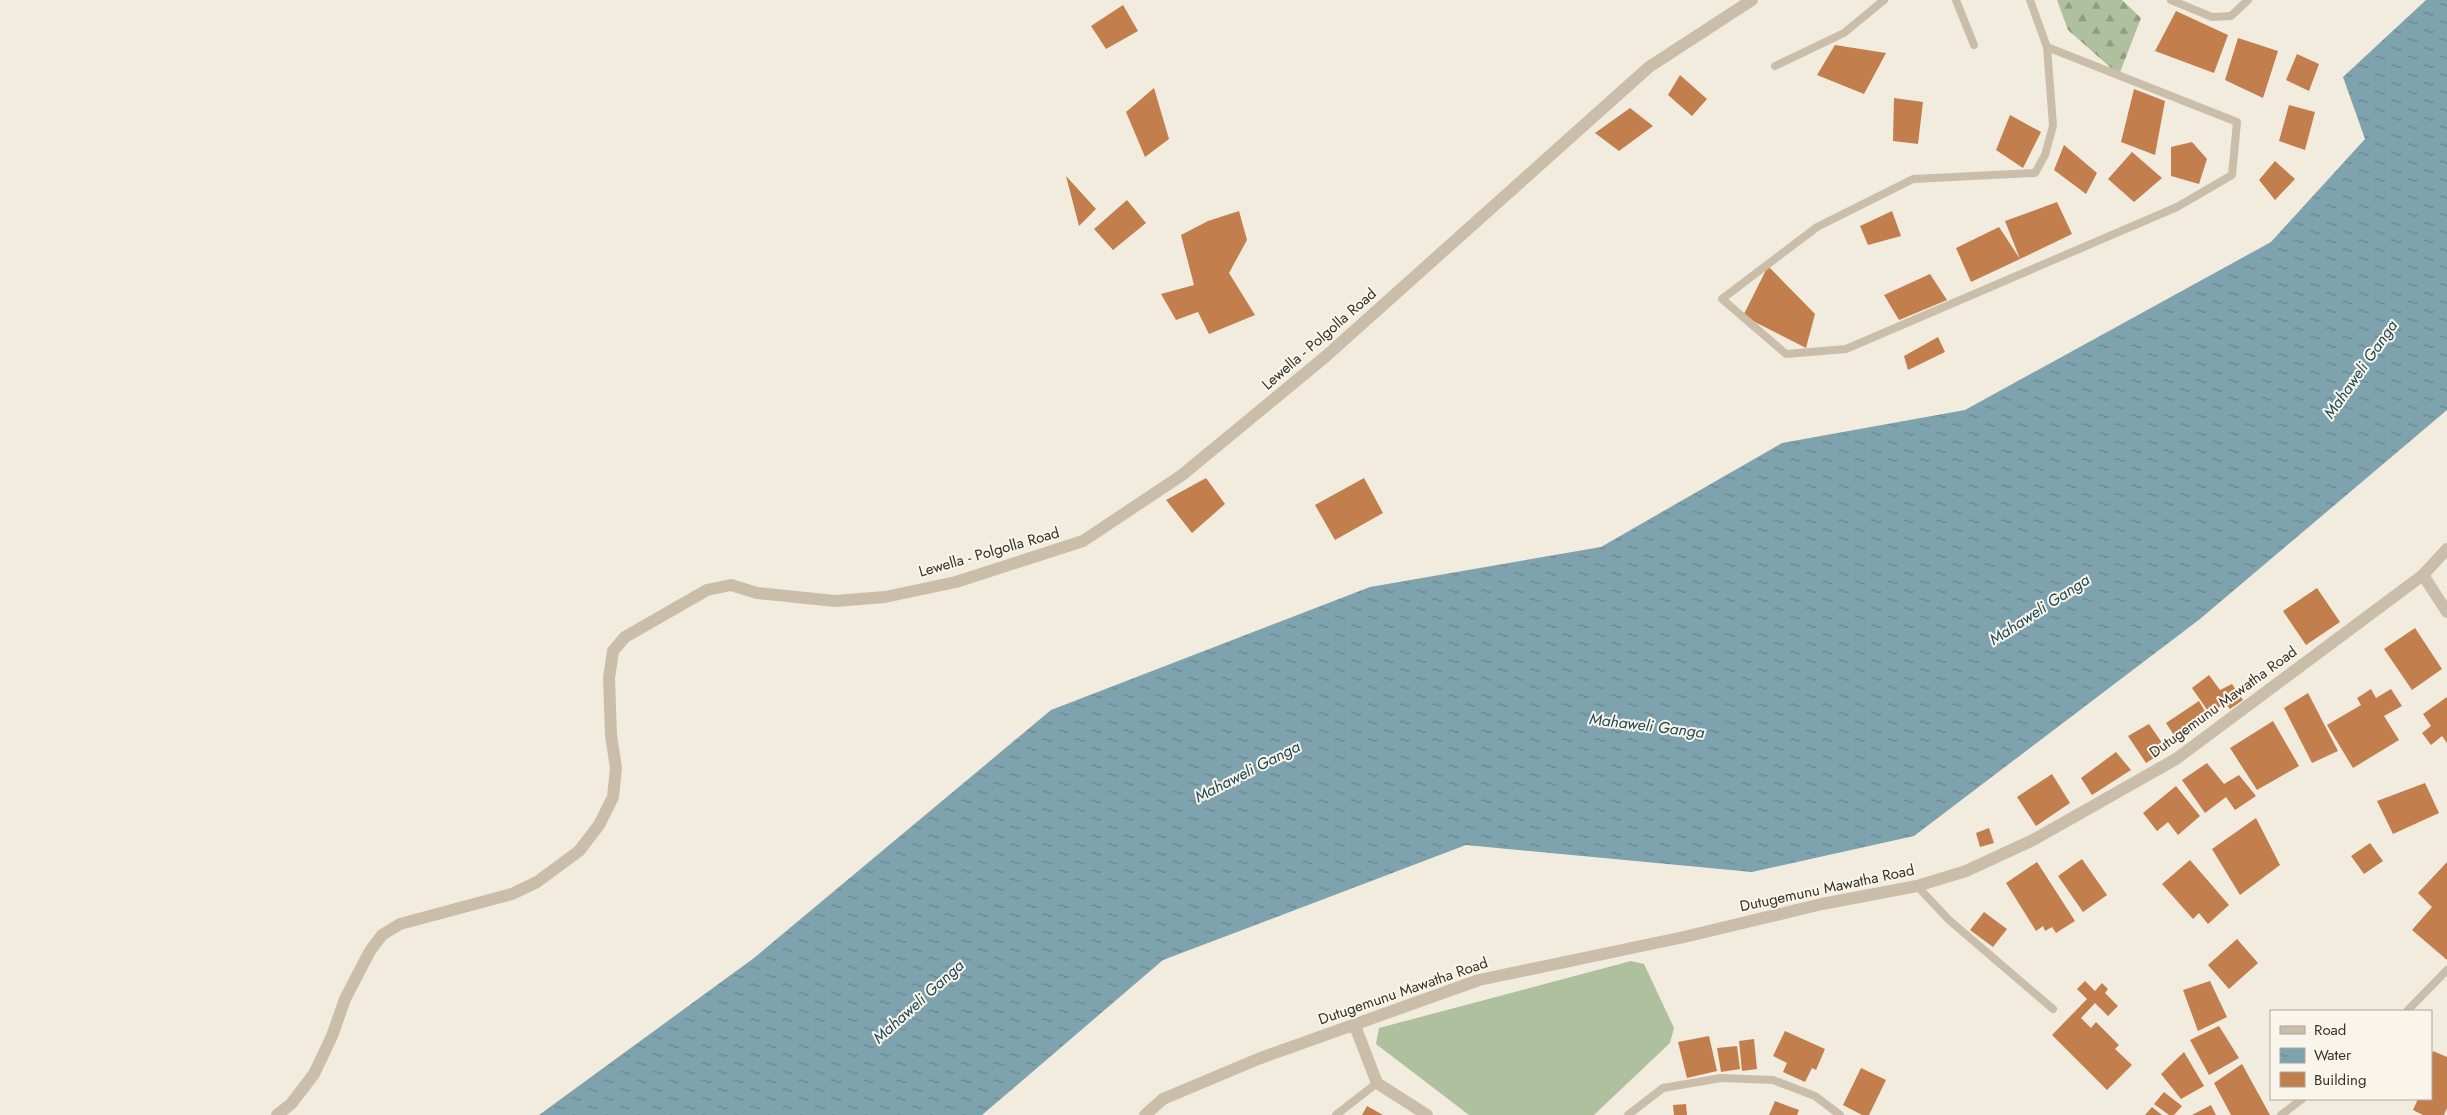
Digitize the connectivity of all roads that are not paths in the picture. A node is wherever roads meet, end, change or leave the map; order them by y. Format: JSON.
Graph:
{"nodes":[{"id":1,"x":1752,"y":0,"type":"edge"},
{"id":2,"x":1884,"y":0,"type":"edge"},
{"id":3,"x":1956,"y":0,"type":"edge"},
{"id":4,"x":2030,"y":0,"type":"edge"},
{"id":5,"x":2171,"y":0,"type":"edge"},
{"id":6,"x":2248,"y":0,"type":"edge"},
{"id":7,"x":1974,"y":45,"type":"dead end"},
{"id":8,"x":2047,"y":47,"type":"junction"},
{"id":9,"x":1775,"y":66,"type":"dead end"},
{"id":10,"x":2447,"y":549,"type":"edge"},
{"id":11,"x":2423,"y":575,"type":"junction"},
{"id":12,"x":2447,"y":612,"type":"edge"},
{"id":13,"x":1917,"y":886,"type":"junction"},
{"id":14,"x":2447,"y":970,"type":"edge"},
{"id":15,"x":2053,"y":1009,"type":"dead end"},
{"id":16,"x":2408,"y":1010,"type":"edge"},
{"id":17,"x":1355,"y":1026,"type":"junction"},
{"id":18,"x":1377,"y":1082,"type":"junction"},
{"id":19,"x":2301,"y":1100,"type":"edge"},
{"id":20,"x":276,"y":1115,"type":"edge"},
{"id":21,"x":1145,"y":1115,"type":"edge"},
{"id":22,"x":1336,"y":1115,"type":"edge"},
{"id":23,"x":1427,"y":1115,"type":"edge"},
{"id":24,"x":1628,"y":1115,"type":"edge"},
{"id":25,"x":1840,"y":1115,"type":"edge"},
{"id":26,"x":2281,"y":1115,"type":"edge"}],
"edges":[{"from":1,"to":20,"type":"street","name":"Lewella - Polgolla Road"},
{"from":2,"to":9,"type":"lane"},
{"from":3,"to":7,"type":"lane"},
{"from":4,"to":8,"type":"lane"},
{"from":5,"to":6,"type":"lane"},
{"from":8,"to":8,"type":"lane"},
{"from":10,"to":11,"type":"street","name":"Dutugemunu Mawatha Road"},
{"from":11,"to":12,"type":"street"},
{"from":11,"to":13,"type":"street","name":"Dutugemunu Mawatha Road"},
{"from":13,"to":15,"type":"lane"},
{"from":13,"to":17,"type":"street","name":"Dutugemunu Mawatha Road"},
{"from":14,"to":16,"type":"lane"},
{"from":17,"to":18,"type":"street"},
{"from":17,"to":21,"type":"street","name":"Dutugemunu Mawatha Road"},
{"from":18,"to":22,"type":"lane"},
{"from":18,"to":23,"type":"street"},
{"from":19,"to":26,"type":"lane"},
{"from":24,"to":25,"type":"lane"}]}
